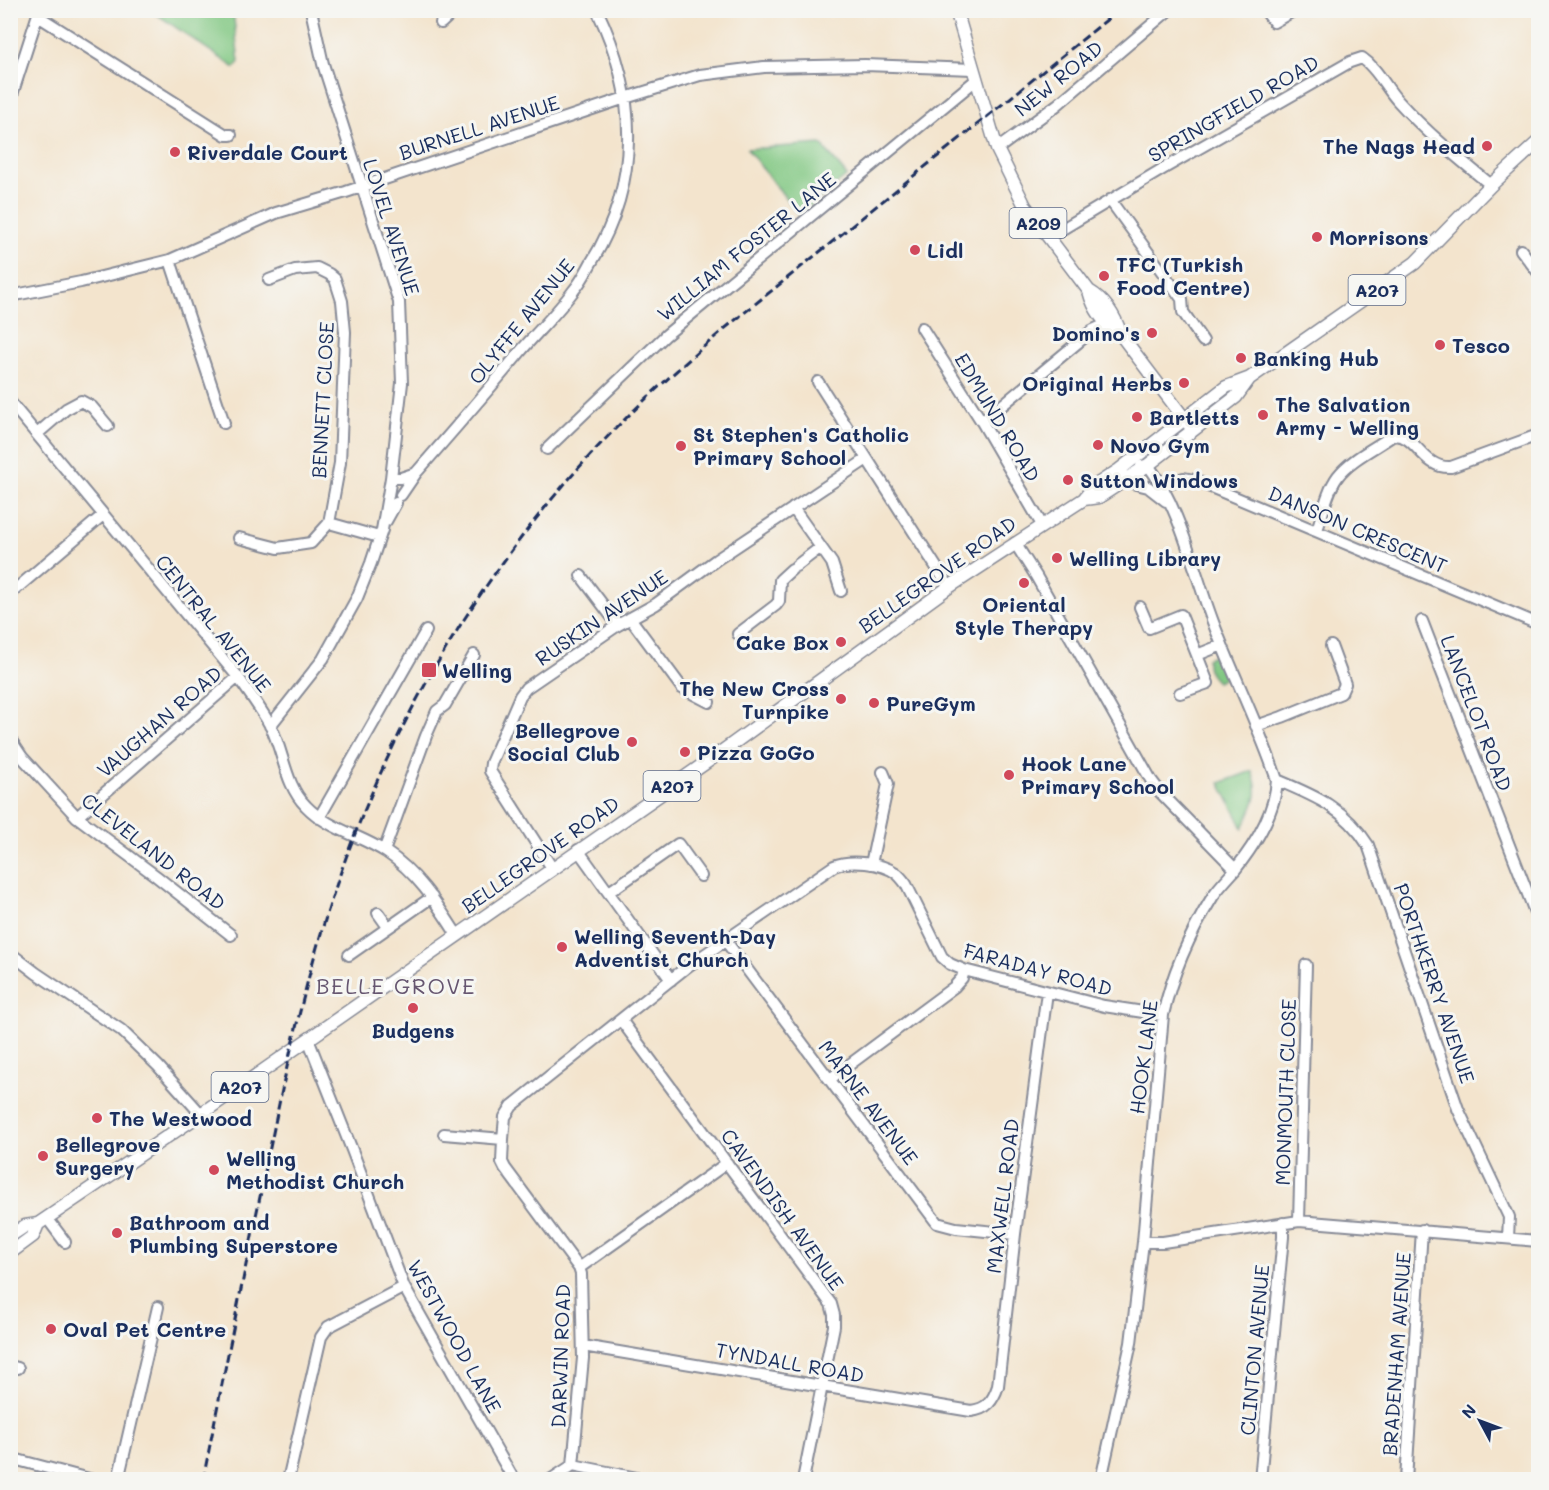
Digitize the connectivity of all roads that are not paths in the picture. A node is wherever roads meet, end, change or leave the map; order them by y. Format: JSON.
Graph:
{"nodes":[{"id":1,"x":311,"y":10,"type":"edge"},
{"id":2,"x":455,"y":10,"type":"edge"},
{"id":3,"x":597,"y":10,"type":"edge"},
{"id":4,"x":956,"y":10,"type":"edge"},
{"id":5,"x":1168,"y":10,"type":"edge"},
{"id":6,"x":1265,"y":10,"type":"edge"},
{"id":7,"x":1295,"y":10,"type":"edge"},
{"id":8,"x":39,"y":13,"type":"edge"},
{"id":9,"x":441,"y":23,"type":"dead end"},
{"id":10,"x":974,"y":75,"type":"junction"},
{"id":11,"x":625,"y":98,"type":"junction"},
{"id":12,"x":10,"y":101,"type":"edge"},
{"id":13,"x":231,"y":135,"type":"dead end"},
{"id":14,"x":1539,"y":142,"type":"edge"},
{"id":15,"x":997,"y":149,"type":"junction"},
{"id":16,"x":1491,"y":185,"type":"junction"},
{"id":17,"x":361,"y":187,"type":"junction"},
{"id":18,"x":1110,"y":200,"type":"junction"},
{"id":19,"x":1049,"y":237,"type":"junction"},
{"id":20,"x":1521,"y":250,"type":"dead end"},
{"id":21,"x":170,"y":260,"type":"junction"},
{"id":22,"x":1539,"y":272,"type":"edge"},
{"id":23,"x":269,"y":280,"type":"dead end"},
{"id":24,"x":1089,"y":291,"type":"junction"},
{"id":25,"x":10,"y":296,"type":"edge"},
{"id":26,"x":1106,"y":324,"type":"junction"},
{"id":27,"x":922,"y":328,"type":"dead end"},
{"id":28,"x":1121,"y":335,"type":"junction"},
{"id":29,"x":1203,"y":341,"type":"dead end"},
{"id":30,"x":1250,"y":378,"type":"junction"},
{"id":31,"x":818,"y":382,"type":"dead end"},
{"id":32,"x":10,"y":402,"type":"edge"},
{"id":33,"x":1185,"y":420,"type":"junction"},
{"id":34,"x":982,"y":422,"type":"junction"},
{"id":35,"x":224,"y":423,"type":"dead end"},
{"id":36,"x":108,"y":426,"type":"dead end"},
{"id":37,"x":1193,"y":430,"type":"junction"},
{"id":38,"x":37,"y":434,"type":"junction"},
{"id":39,"x":1539,"y":435,"type":"edge"},
{"id":40,"x":547,"y":449,"type":"dead end"},
{"id":41,"x":867,"y":459,"type":"junction"},
{"id":42,"x":1149,"y":465,"type":"junction"},
{"id":43,"x":416,"y":473,"type":"junction"},
{"id":44,"x":1122,"y":475,"type":"junction"},
{"id":45,"x":391,"y":478,"type":"junction"},
{"id":46,"x":1162,"y":485,"type":"junction"},
{"id":47,"x":1169,"y":503,"type":"junction"},
{"id":48,"x":793,"y":508,"type":"junction"},
{"id":49,"x":103,"y":515,"type":"junction"},
{"id":50,"x":329,"y":523,"type":"junction"},
{"id":51,"x":1042,"y":525,"type":"junction"},
{"id":52,"x":1317,"y":530,"type":"junction"},
{"id":53,"x":380,"y":533,"type":"junction"},
{"id":54,"x":240,"y":538,"type":"dead end"},
{"id":55,"x":1015,"y":543,"type":"junction"},
{"id":56,"x":821,"y":547,"type":"junction"},
{"id":57,"x":580,"y":576,"type":"dead end"},
{"id":58,"x":948,"y":587,"type":"junction"},
{"id":59,"x":841,"y":591,"type":"dead end"},
{"id":60,"x":10,"y":594,"type":"edge"},
{"id":61,"x":1140,"y":607,"type":"dead end"},
{"id":62,"x":630,"y":618,"type":"junction"},
{"id":63,"x":1422,"y":621,"type":"dead end"},
{"id":64,"x":1539,"y":624,"type":"edge"},
{"id":65,"x":618,"y":625,"type":"junction"},
{"id":66,"x":426,"y":631,"type":"dead end"},
{"id":67,"x":738,"y":634,"type":"dead end"},
{"id":68,"x":1222,"y":645,"type":"junction"},
{"id":69,"x":1331,"y":646,"type":"dead end"},
{"id":70,"x":474,"y":655,"type":"dead end"},
{"id":71,"x":1197,"y":655,"type":"junction"},
{"id":72,"x":238,"y":677,"type":"junction"},
{"id":73,"x":1180,"y":693,"type":"dead end"},
{"id":74,"x":709,"y":702,"type":"dead end"},
{"id":75,"x":270,"y":726,"type":"junction"},
{"id":76,"x":1256,"y":726,"type":"junction"},
{"id":77,"x":10,"y":739,"type":"edge"},
{"id":78,"x":883,"y":772,"type":"dead end"},
{"id":79,"x":1277,"y":780,"type":"junction"},
{"id":80,"x":77,"y":817,"type":"junction"},
{"id":81,"x":319,"y":818,"type":"junction"},
{"id":82,"x":578,"y":850,"type":"junction"},
{"id":83,"x":384,"y":851,"type":"junction"},
{"id":84,"x":871,"y":864,"type":"junction"},
{"id":85,"x":552,"y":868,"type":"junction"},
{"id":86,"x":1235,"y":869,"type":"junction"},
{"id":87,"x":701,"y":876,"type":"dead end"},
{"id":88,"x":609,"y":892,"type":"junction"},
{"id":89,"x":432,"y":897,"type":"junction"},
{"id":90,"x":378,"y":913,"type":"dead end"},
{"id":91,"x":1539,"y":920,"type":"edge"},
{"id":92,"x":388,"y":927,"type":"junction"},
{"id":93,"x":231,"y":935,"type":"dead end"},
{"id":94,"x":457,"y":935,"type":"junction"},
{"id":95,"x":725,"y":940,"type":"junction"},
{"id":96,"x":10,"y":953,"type":"edge"},
{"id":97,"x":349,"y":955,"type":"dead end"},
{"id":98,"x":1306,"y":965,"type":"dead end"},
{"id":99,"x":964,"y":970,"type":"junction"},
{"id":100,"x":671,"y":980,"type":"junction"},
{"id":101,"x":1047,"y":992,"type":"junction"},
{"id":102,"x":1163,"y":1015,"type":"junction"},
{"id":103,"x":621,"y":1020,"type":"junction"},
{"id":104,"x":308,"y":1039,"type":"junction"},
{"id":105,"x":830,"y":1079,"type":"junction"},
{"id":106,"x":201,"y":1114,"type":"junction"},
{"id":107,"x":444,"y":1134,"type":"dead end"},
{"id":108,"x":503,"y":1139,"type":"junction"},
{"id":109,"x":726,"y":1162,"type":"junction"},
{"id":110,"x":43,"y":1221,"type":"junction"},
{"id":111,"x":1299,"y":1221,"type":"junction"},
{"id":112,"x":1282,"y":1223,"type":"junction"},
{"id":113,"x":1422,"y":1230,"type":"junction"},
{"id":114,"x":1015,"y":1234,"type":"junction"},
{"id":115,"x":10,"y":1236,"type":"edge"},
{"id":116,"x":1508,"y":1238,"type":"junction"},
{"id":117,"x":1539,"y":1241,"type":"edge"},
{"id":118,"x":65,"y":1242,"type":"dead end"},
{"id":119,"x":1143,"y":1242,"type":"junction"},
{"id":120,"x":10,"y":1252,"type":"edge"},
{"id":121,"x":579,"y":1268,"type":"junction"},
{"id":122,"x":404,"y":1287,"type":"junction"},
{"id":123,"x":158,"y":1308,"type":"dead end"},
{"id":124,"x":583,"y":1346,"type":"junction"},
{"id":125,"x":820,"y":1385,"type":"junction"},
{"id":126,"x":990,"y":1404,"type":"joint"},
{"id":127,"x":10,"y":1458,"type":"edge"},
{"id":128,"x":573,"y":1465,"type":"junction"},
{"id":129,"x":93,"y":1479,"type":"edge"},
{"id":130,"x":118,"y":1479,"type":"edge"},
{"id":131,"x":288,"y":1479,"type":"edge"},
{"id":132,"x":514,"y":1479,"type":"edge"},
{"id":133,"x":550,"y":1479,"type":"edge"},
{"id":134,"x":647,"y":1479,"type":"edge"},
{"id":135,"x":803,"y":1479,"type":"edge"},
{"id":136,"x":1101,"y":1479,"type":"edge"},
{"id":137,"x":1260,"y":1479,"type":"edge"},
{"id":138,"x":1406,"y":1479,"type":"edge"}],
"edges":[{"from":1,"to":17,"type":"street","name":"LOVEL AVENUE"},
{"from":2,"to":9,"type":"street"},
{"from":3,"to":11,"type":"street","name":"OLYFFE AVENUE"},
{"from":4,"to":10,"type":"main road","number":"A209"},
{"from":5,"to":15,"type":"street","name":"NEW ROAD"},
{"from":6,"to":7,"type":"street"},
{"from":8,"to":12,"type":"street"},
{"from":8,"to":13,"type":"street"},
{"from":10,"to":11,"type":"street","name":"BURNELL AVENUE"},
{"from":10,"to":15,"type":"main road","number":"A209"},
{"from":10,"to":40,"type":"street","name":"WILLIAM FOSTER LANE"},
{"from":11,"to":17,"type":"street","name":"BURNELL AVENUE"},
{"from":11,"to":43,"type":"street","name":"OLYFFE AVENUE"},
{"from":14,"to":16,"type":"main road","number":"A207"},
{"from":15,"to":19,"type":"main road","number":"A209"},
{"from":16,"to":18,"type":"street","name":"SPRINGFIELD ROAD"},
{"from":16,"to":30,"type":"main road","number":"A207"},
{"from":17,"to":21,"type":"street","name":"BURNELL AVENUE"},
{"from":17,"to":45,"type":"street","name":"LOVEL AVENUE"},
{"from":18,"to":19,"type":"street","name":"SPRINGFIELD ROAD"},
{"from":18,"to":29,"type":"street"},
{"from":19,"to":24,"type":"main road","number":"A209"},
{"from":20,"to":22,"type":"street"},
{"from":21,"to":25,"type":"street","name":"BURNELL AVENUE"},
{"from":21,"to":35,"type":"street"},
{"from":23,"to":50,"type":"street","name":"BENNETT CLOSE"},
{"from":24,"to":26,"type":"main road","number":"A209"},
{"from":24,"to":28,"type":"main road","number":"A209"},
{"from":26,"to":28,"type":"main road","number":"A209"},
{"from":26,"to":34,"type":"street"},
{"from":27,"to":34,"type":"street","name":"EDMUND ROAD"},
{"from":28,"to":33,"type":"main road","number":"A209"},
{"from":30,"to":33,"type":"main road","number":"A207"},
{"from":30,"to":37,"type":"main road","number":"A207"},
{"from":31,"to":41,"type":"street"},
{"from":32,"to":38,"type":"street","name":"CENTRAL AVENUE"},
{"from":33,"to":37,"type":"main road","number":"A209"},
{"from":33,"to":44,"type":"main road","number":"A207"},
{"from":34,"to":51,"type":"street","name":"EDMUND ROAD"},
{"from":36,"to":38,"type":"street"},
{"from":37,"to":42,"type":"main road","number":"A207"},
{"from":38,"to":49,"type":"street","name":"CENTRAL AVENUE"},
{"from":39,"to":52,"type":"street"},
{"from":41,"to":48,"type":"street","name":"RUSKIN AVENUE"},
{"from":41,"to":58,"type":"street"},
{"from":42,"to":44,"type":"main road","number":"A207"},
{"from":42,"to":46,"type":"street"},
{"from":43,"to":45,"type":"street"},
{"from":43,"to":53,"type":"street","name":"LOVEL AVENUE"},
{"from":44,"to":47,"type":"street"},
{"from":44,"to":51,"type":"main road","name":"BELLEGROVE ROAD","number":"A207"},
{"from":45,"to":53,"type":"street","name":"LOVEL AVENUE"},
{"from":46,"to":47,"type":"street"},
{"from":46,"to":52,"type":"street","name":"DANSON CRESCENT"},
{"from":47,"to":68,"type":"street"},
{"from":48,"to":56,"type":"street"},
{"from":48,"to":62,"type":"street","name":"RUSKIN AVENUE"},
{"from":49,"to":60,"type":"street"},
{"from":49,"to":72,"type":"street","name":"CENTRAL AVENUE"},
{"from":50,"to":53,"type":"street"},
{"from":50,"to":54,"type":"street"},
{"from":51,"to":55,"type":"main road","name":"BELLEGROVE ROAD","number":"A207"},
{"from":52,"to":64,"type":"street","name":"DANSON CRESCENT"},
{"from":53,"to":75,"type":"street","name":"LOVEL AVENUE"},
{"from":55,"to":58,"type":"main road","name":"BELLEGROVE ROAD","number":"A207"},
{"from":55,"to":86,"type":"street"},
{"from":56,"to":59,"type":"street"},
{"from":56,"to":67,"type":"street"},
{"from":57,"to":65,"type":"street"},
{"from":58,"to":82,"type":"main road","name":"BELLEGROVE ROAD","number":"A207"},
{"from":61,"to":71,"type":"street"},
{"from":62,"to":65,"type":"street","name":"RUSKIN AVENUE"},
{"from":62,"to":74,"type":"street"},
{"from":63,"to":91,"type":"street","name":"LANCELOT ROAD"},
{"from":65,"to":85,"type":"street","name":"RUSKIN AVENUE"},
{"from":66,"to":81,"type":"street"},
{"from":68,"to":71,"type":"street"},
{"from":68,"to":76,"type":"street"},
{"from":69,"to":76,"type":"street"},
{"from":70,"to":83,"type":"street"},
{"from":71,"to":73,"type":"street"},
{"from":72,"to":75,"type":"street","name":"CENTRAL AVENUE"},
{"from":72,"to":80,"type":"street","name":"VAUGHAN ROAD"},
{"from":75,"to":81,"type":"street","name":"CENTRAL AVENUE"},
{"from":76,"to":79,"type":"street"},
{"from":77,"to":80,"type":"street","name":"CLEVELAND ROAD"},
{"from":78,"to":84,"type":"street"},
{"from":79,"to":86,"type":"street","name":"HOOK LANE"},
{"from":79,"to":116,"type":"street","name":"PORTHKERRY AVENUE"},
{"from":80,"to":93,"type":"street","name":"CLEVELAND ROAD"},
{"from":81,"to":83,"type":"street","name":"CENTRAL AVENUE"},
{"from":82,"to":85,"type":"main road","name":"BELLEGROVE ROAD","number":"A207"},
{"from":82,"to":88,"type":"street"},
{"from":83,"to":89,"type":"street","name":"CENTRAL AVENUE"},
{"from":84,"to":95,"type":"street","name":"FARADAY ROAD"},
{"from":84,"to":99,"type":"street","name":"FARADAY ROAD"},
{"from":85,"to":94,"type":"main road","name":"BELLEGROVE ROAD","number":"A207"},
{"from":86,"to":102,"type":"street","name":"HOOK LANE"},
{"from":87,"to":88,"type":"street"},
{"from":88,"to":100,"type":"street"},
{"from":89,"to":92,"type":"street"},
{"from":89,"to":94,"type":"street","name":"CENTRAL AVENUE"},
{"from":90,"to":92,"type":"street"},
{"from":92,"to":97,"type":"street"},
{"from":94,"to":104,"type":"main road","name":"BELLEGROVE ROAD","number":"A207"},
{"from":95,"to":100,"type":"street","name":"FARADAY ROAD"},
{"from":95,"to":105,"type":"street","name":"MARNE AVENUE"},
{"from":96,"to":106,"type":"street"},
{"from":98,"to":111,"type":"street","name":"MONMOUTH CLOSE"},
{"from":99,"to":101,"type":"street","name":"FARADAY ROAD"},
{"from":99,"to":105,"type":"street"},
{"from":100,"to":103,"type":"street","name":"DARWIN ROAD"},
{"from":101,"to":102,"type":"street","name":"FARADAY ROAD"},
{"from":101,"to":114,"type":"street","name":"MAXWELL ROAD"},
{"from":102,"to":119,"type":"street","name":"HOOK LANE"},
{"from":103,"to":108,"type":"street","name":"DARWIN ROAD"},
{"from":103,"to":109,"type":"street","name":"CAVENDISH AVENUE"},
{"from":104,"to":106,"type":"main road","name":"BELLEGROVE ROAD","number":"A207"},
{"from":104,"to":122,"type":"street","name":"WESTWOOD LANE"},
{"from":105,"to":114,"type":"street","name":"MARNE AVENUE"},
{"from":106,"to":110,"type":"main road","name":"BELLEGROVE ROAD","number":"A207"},
{"from":107,"to":108,"type":"street"},
{"from":108,"to":121,"type":"street","name":"DARWIN ROAD"},
{"from":109,"to":121,"type":"street"},
{"from":109,"to":125,"type":"street","name":"CAVENDISH AVENUE"},
{"from":110,"to":115,"type":"main road","name":"BELLEGROVE ROAD","number":"A207"},
{"from":110,"to":118,"type":"street"},
{"from":110,"to":120,"type":"main road","name":"BELLEGROVE ROAD","number":"A207"},
{"from":111,"to":112,"type":"street"},
{"from":111,"to":113,"type":"street"},
{"from":112,"to":119,"type":"street"},
{"from":112,"to":137,"type":"street","name":"CLINTON AVENUE"},
{"from":113,"to":116,"type":"street"},
{"from":113,"to":138,"type":"street","name":"BRADENHAM AVENUE"},
{"from":114,"to":126,"type":"street","name":"MAXWELL ROAD"},
{"from":116,"to":117,"type":"street"},
{"from":119,"to":136,"type":"street","name":"HOOK LANE"},
{"from":121,"to":124,"type":"street","name":"DARWIN ROAD"},
{"from":122,"to":131,"type":"street"},
{"from":122,"to":132,"type":"street","name":"WESTWOOD LANE"},
{"from":123,"to":130,"type":"street"},
{"from":124,"to":125,"type":"street","name":"TYNDALL ROAD"},
{"from":124,"to":128,"type":"street","name":"DARWIN ROAD"},
{"from":125,"to":126,"type":"street","name":"TYNDALL ROAD"},
{"from":125,"to":135,"type":"street","name":"CAVENDISH AVENUE"},
{"from":127,"to":129,"type":"street"},
{"from":128,"to":133,"type":"street"},
{"from":128,"to":134,"type":"street"}]}
